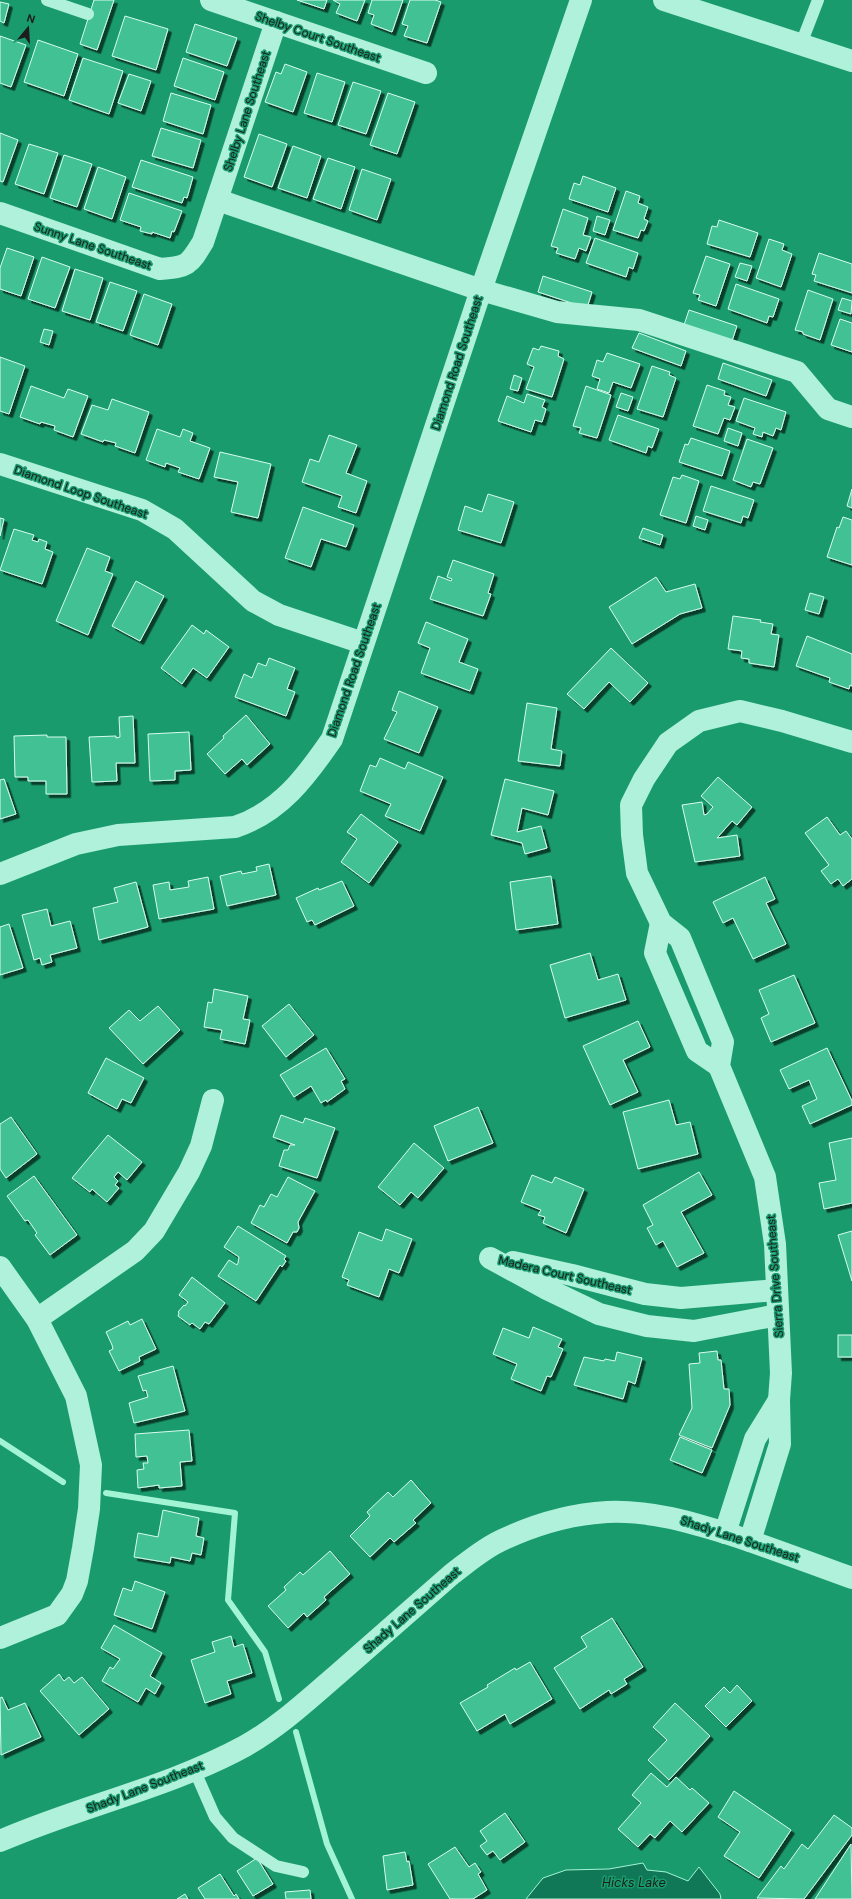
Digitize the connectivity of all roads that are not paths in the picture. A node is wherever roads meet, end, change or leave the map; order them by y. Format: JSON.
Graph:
{"nodes":[{"id":1,"x":47,"y":0,"type":"edge"},
{"id":2,"x":210,"y":0,"type":"edge"},
{"id":3,"x":581,"y":0,"type":"edge"},
{"id":4,"x":664,"y":0,"type":"edge"},
{"id":5,"x":818,"y":0,"type":"edge"},
{"id":6,"x":88,"y":14,"type":"dead end"},
{"id":7,"x":276,"y":22,"type":"junction"},
{"id":8,"x":801,"y":44,"type":"junction"},
{"id":9,"x":852,"y":61,"type":"edge"},
{"id":10,"x":426,"y":74,"type":"dead end"},
{"id":11,"x":218,"y":200,"type":"junction"},
{"id":12,"x":0,"y":213,"type":"edge"},
{"id":13,"x":481,"y":290,"type":"junction"},
{"id":14,"x":852,"y":417,"type":"edge"},
{"id":15,"x":0,"y":464,"type":"edge"},
{"id":16,"x":363,"y":643,"type":"junction"},
{"id":17,"x":852,"y":742,"type":"edge"},
{"id":18,"x":0,"y":874,"type":"edge"},
{"id":19,"x":661,"y":923,"type":"junction"},
{"id":20,"x":719,"y":1066,"type":"junction"},
{"id":21,"x":213,"y":1100,"type":"dead end"},
{"id":22,"x":0,"y":1267,"type":"edge"},
{"id":23,"x":777,"y":1290,"type":"junction"},
{"id":24,"x":778,"y":1315,"type":"junction"},
{"id":25,"x":37,"y":1319,"type":"junction"},
{"id":26,"x":779,"y":1400,"type":"junction"},
{"id":27,"x":725,"y":1533,"type":"junction"},
{"id":28,"x":750,"y":1541,"type":"junction"},
{"id":29,"x":852,"y":1578,"type":"edge"},
{"id":30,"x":0,"y":1638,"type":"edge"},
{"id":31,"x":194,"y":1769,"type":"junction"},
{"id":32,"x":0,"y":1841,"type":"edge"},
{"id":33,"x":303,"y":1872,"type":"dead end"}],
"edges":[{"from":1,"to":6,"type":"lane"},
{"from":2,"to":7,"type":"street","name":"Shelby Court Southeast"},
{"from":3,"to":13,"type":"street","name":"Diamond Road Southeast"},
{"from":4,"to":8,"type":"street"},
{"from":5,"to":8,"type":"lane"},
{"from":7,"to":10,"type":"street","name":"Shelby Court Southeast"},
{"from":7,"to":11,"type":"street","name":"Shelby Lane Southeast"},
{"from":8,"to":9,"type":"street"},
{"from":11,"to":12,"type":"street","name":"Sunny Lane Southeast"},
{"from":11,"to":13,"type":"street","name":"Diamond Road Southeast"},
{"from":13,"to":14,"type":"street","name":"Diamond Road Southeast"},
{"from":13,"to":16,"type":"street","name":"Diamond Road Southeast"},
{"from":15,"to":16,"type":"street","name":"Diamond Loop Southeast"},
{"from":16,"to":18,"type":"street","name":"Diamond Road Southeast"},
{"from":17,"to":19,"type":"street"},
{"from":19,"to":20,"type":"street"},
{"from":19,"to":20,"type":"street"},
{"from":20,"to":23,"type":"street","name":"Sierra Drive Southeast"},
{"from":21,"to":25,"type":"street"},
{"from":22,"to":25,"type":"street"},
{"from":23,"to":24,"type":"street","name":"Sierra Drive Southeast"},
{"from":23,"to":24,"type":"street","name":"Madera Court Southeast"},
{"from":24,"to":26,"type":"street","name":"Sierra Drive Southeast"},
{"from":25,"to":30,"type":"street"},
{"from":26,"to":27,"type":"street","name":"Sierra Drive Southeast"},
{"from":26,"to":28,"type":"street","name":"Sierra Drive Southeast"},
{"from":27,"to":28,"type":"street","name":"Shady Lane Southeast"},
{"from":27,"to":31,"type":"street","name":"Shady Lane Southeast"},
{"from":28,"to":29,"type":"street","name":"Shady Lane Southeast"},
{"from":31,"to":32,"type":"street","name":"Shady Lane Southeast"},
{"from":31,"to":33,"type":"lane"}]}
